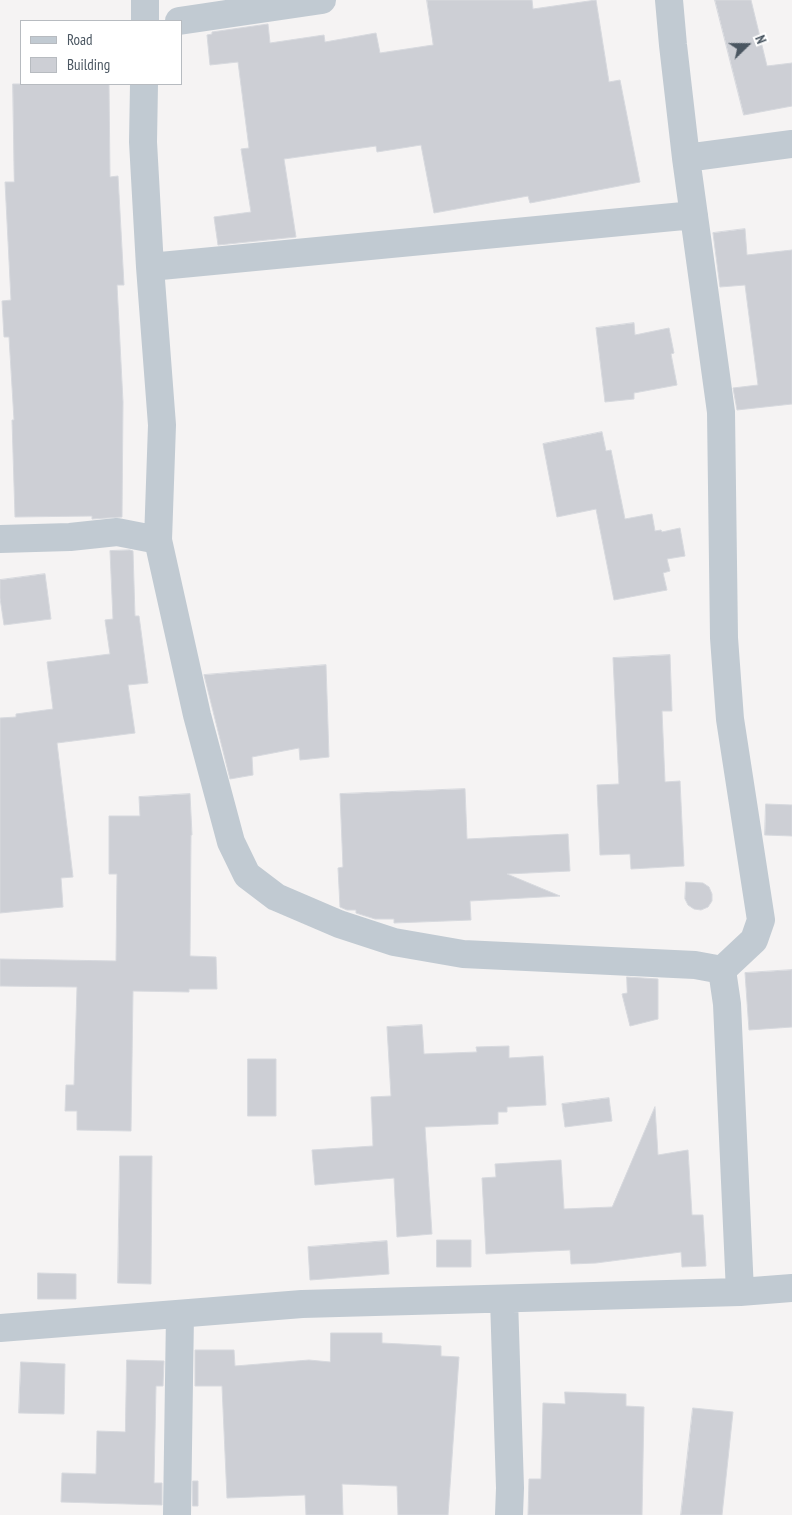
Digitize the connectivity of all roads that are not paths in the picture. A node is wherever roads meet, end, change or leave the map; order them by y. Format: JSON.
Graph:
{"nodes":[{"id":1,"x":145,"y":0,"type":"edge"},
{"id":2,"x":322,"y":0,"type":"edge"},
{"id":3,"x":669,"y":0,"type":"edge"},
{"id":4,"x":145,"y":20,"type":"edge"},
{"id":5,"x":182,"y":21,"type":"edge"},
{"id":6,"x":144,"y":85,"type":"edge"},
{"id":7,"x":792,"y":144,"type":"edge"},
{"id":8,"x":686,"y":158,"type":"junction"},
{"id":9,"x":694,"y":215,"type":"junction"},
{"id":10,"x":150,"y":267,"type":"junction"},
{"id":11,"x":0,"y":540,"type":"edge"},
{"id":12,"x":158,"y":540,"type":"junction"},
{"id":13,"x":722,"y":970,"type":"junction"},
{"id":14,"x":792,"y":1288,"type":"edge"},
{"id":15,"x":740,"y":1292,"type":"junction"},
{"id":16,"x":504,"y":1298,"type":"junction"},
{"id":17,"x":180,"y":1314,"type":"junction"},
{"id":18,"x":0,"y":1328,"type":"edge"},
{"id":19,"x":177,"y":1515,"type":"edge"},
{"id":20,"x":509,"y":1515,"type":"edge"}],
"edges":[{"from":1,"to":4,"type":"street"},
{"from":2,"to":5,"type":"street"},
{"from":3,"to":8,"type":"street"},
{"from":6,"to":10,"type":"street"},
{"from":7,"to":8,"type":"street"},
{"from":8,"to":9,"type":"street"},
{"from":9,"to":10,"type":"street"},
{"from":9,"to":13,"type":"street"},
{"from":10,"to":12,"type":"street"},
{"from":11,"to":12,"type":"street"},
{"from":12,"to":13,"type":"street"},
{"from":13,"to":15,"type":"street"},
{"from":14,"to":15,"type":"street"},
{"from":15,"to":16,"type":"street"},
{"from":16,"to":17,"type":"street"},
{"from":16,"to":20,"type":"street"},
{"from":17,"to":18,"type":"street"},
{"from":17,"to":19,"type":"street"}]}
